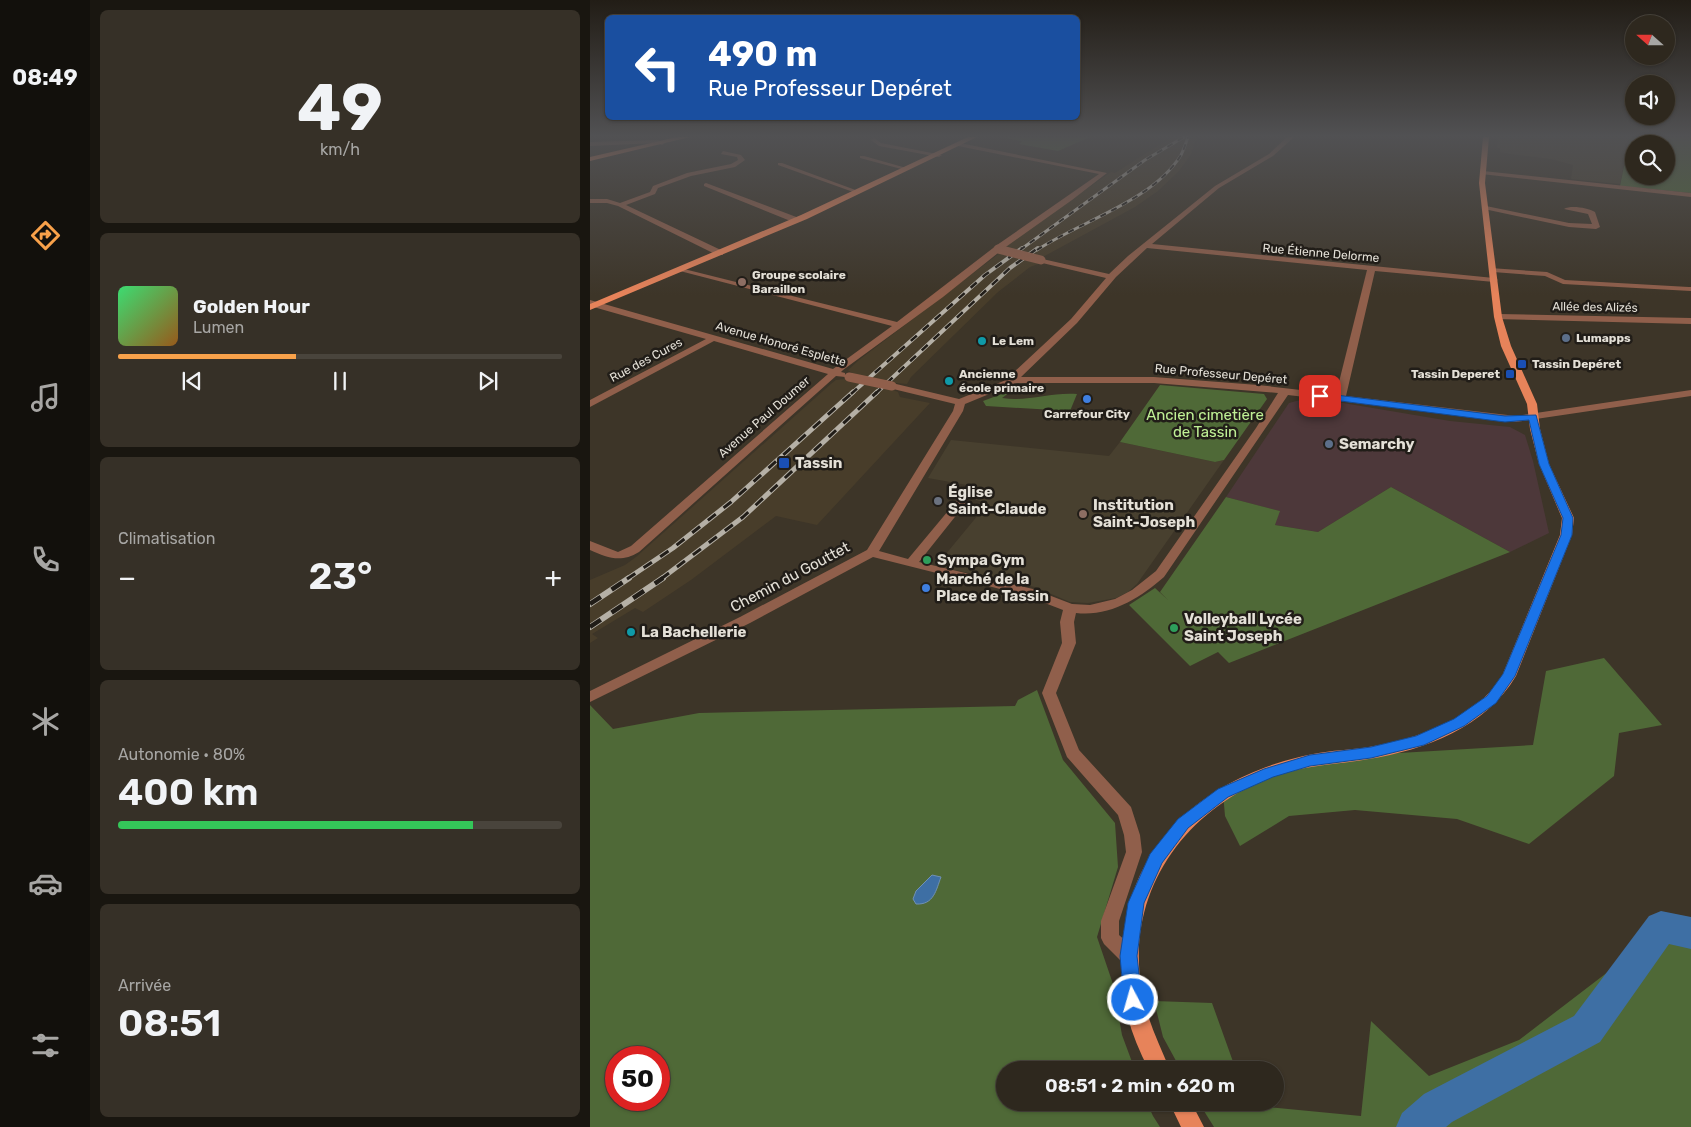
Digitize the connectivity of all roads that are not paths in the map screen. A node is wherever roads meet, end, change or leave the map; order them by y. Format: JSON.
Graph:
{"nodes":[{"id":1,"x":655,"y":190,"type":"edge"},
{"id":2,"x":718,"y":190,"type":"edge"},
{"id":3,"x":851,"y":190,"type":"edge"},
{"id":4,"x":863,"y":190,"type":"edge"},
{"id":5,"x":1082,"y":190,"type":"edge"},
{"id":6,"x":1213,"y":190,"type":"edge"},
{"id":7,"x":1484,"y":190,"type":"edge"},
{"id":8,"x":1640,"y":190,"type":"edge"},
{"id":9,"x":858,"y":192,"type":"junction"},
{"id":10,"x":1691,"y":195,"type":"edge"},
{"id":11,"x":590,"y":201,"type":"edge"},
{"id":12,"x":620,"y":205,"type":"junction"},
{"id":13,"x":1486,"y":208,"type":"junction"},
{"id":14,"x":1568,"y":209,"type":"dead end"},
{"id":15,"x":796,"y":220,"type":"junction"},
{"id":16,"x":1146,"y":246,"type":"junction"},
{"id":17,"x":998,"y":249,"type":"junction"},
{"id":18,"x":720,"y":253,"type":"junction"},
{"id":19,"x":1371,"y":269,"type":"junction"},
{"id":20,"x":680,"y":270,"type":"junction"},
{"id":21,"x":1493,"y":270,"type":"junction"},
{"id":22,"x":1111,"y":277,"type":"junction"},
{"id":23,"x":1494,"y":280,"type":"junction"},
{"id":24,"x":1690,"y":289,"type":"dead end"},
{"id":25,"x":592,"y":305,"type":"edge"},
{"id":26,"x":1498,"y":317,"type":"junction"},
{"id":27,"x":1691,"y":321,"type":"edge"},
{"id":28,"x":898,"y":324,"type":"junction"},
{"id":29,"x":714,"y":338,"type":"junction"},
{"id":30,"x":835,"y":373,"type":"junction"},
{"id":31,"x":1015,"y":380,"type":"junction"},
{"id":32,"x":1284,"y":392,"type":"junction"},
{"id":33,"x":1691,"y":393,"type":"edge"},
{"id":34,"x":1340,"y":398,"type":"junction"},
{"id":35,"x":960,"y":402,"type":"junction"},
{"id":36,"x":590,"y":404,"type":"edge"},
{"id":37,"x":1532,"y":417,"type":"junction"},
{"id":38,"x":962,"y":501,"type":"dead end"},
{"id":39,"x":590,"y":545,"type":"edge"},
{"id":40,"x":872,"y":552,"type":"junction"},
{"id":41,"x":910,"y":564,"type":"junction"},
{"id":42,"x":1070,"y":609,"type":"junction"},
{"id":43,"x":590,"y":697,"type":"edge"},
{"id":44,"x":1129,"y":956,"type":"junction"},
{"id":45,"x":1155,"y":1061,"type":"edge"},
{"id":46,"x":1184,"y":1111,"type":"edge"},
{"id":47,"x":1193,"y":1127,"type":"edge"}],
"edges":[{"from":1,"to":12,"type":"street"},
{"from":2,"to":15,"type":"street"},
{"from":3,"to":9,"type":"street"},
{"from":4,"to":9,"type":"main road"},
{"from":5,"to":17,"type":"street","name":"Avenue Paul Doumer"},
{"from":6,"to":16,"type":"street"},
{"from":7,"to":13,"type":"main road"},
{"from":8,"to":10,"type":"street"},
{"from":9,"to":15,"type":"main road"},
{"from":11,"to":12,"type":"street"},
{"from":12,"to":18,"type":"street"},
{"from":13,"to":14,"type":"street"},
{"from":13,"to":21,"type":"main road"},
{"from":15,"to":18,"type":"main road"},
{"from":16,"to":19,"type":"street","name":"Rue Étienne Delorme"},
{"from":16,"to":22,"type":"street"},
{"from":17,"to":22,"type":"street","bridge":true},
{"from":17,"to":28,"type":"street","name":"Avenue Paul Doumer"},
{"from":18,"to":20,"type":"main road"},
{"from":19,"to":23,"type":"street","name":"Rue Étienne Delorme"},
{"from":19,"to":34,"type":"street"},
{"from":20,"to":25,"type":"main road"},
{"from":20,"to":28,"type":"street"},
{"from":21,"to":23,"type":"main road"},
{"from":21,"to":24,"type":"street"},
{"from":22,"to":31,"type":"street"},
{"from":23,"to":26,"type":"main road"},
{"from":25,"to":29,"type":"street","name":"Avenue Honoré Esplette"},
{"from":26,"to":27,"type":"street","name":"Allée des Alizés"},
{"from":26,"to":37,"type":"main road"},
{"from":28,"to":30,"type":"street","name":"Avenue Paul Doumer"},
{"from":29,"to":30,"type":"street","name":"Avenue Honoré Esplette"},
{"from":29,"to":36,"type":"street","name":"Rue des Cures"},
{"from":30,"to":35,"type":"street","name":"Avenue Honoré Esplette","bridge":true},
{"from":30,"to":39,"type":"street","name":"Avenue Paul Doumer"},
{"from":31,"to":32,"type":"street","name":"Rue Professeur Depéret"},
{"from":31,"to":35,"type":"street"},
{"from":32,"to":34,"type":"street","name":"Rue Professeur Depéret"},
{"from":32,"to":42,"type":"street"},
{"from":33,"to":37,"type":"street","name":"Rue Professeur Depéret"},
{"from":34,"to":37,"type":"street","name":"Rue Professeur Depéret"},
{"from":35,"to":40,"type":"street"},
{"from":37,"to":44,"type":"main road"},
{"from":38,"to":41,"type":"street"},
{"from":40,"to":41,"type":"street"},
{"from":40,"to":43,"type":"street","name":"Chemin du Gouttet"},
{"from":41,"to":42,"type":"street"},
{"from":42,"to":44,"type":"street"},
{"from":44,"to":45,"type":"main road"},
{"from":46,"to":47,"type":"main road"}]}
